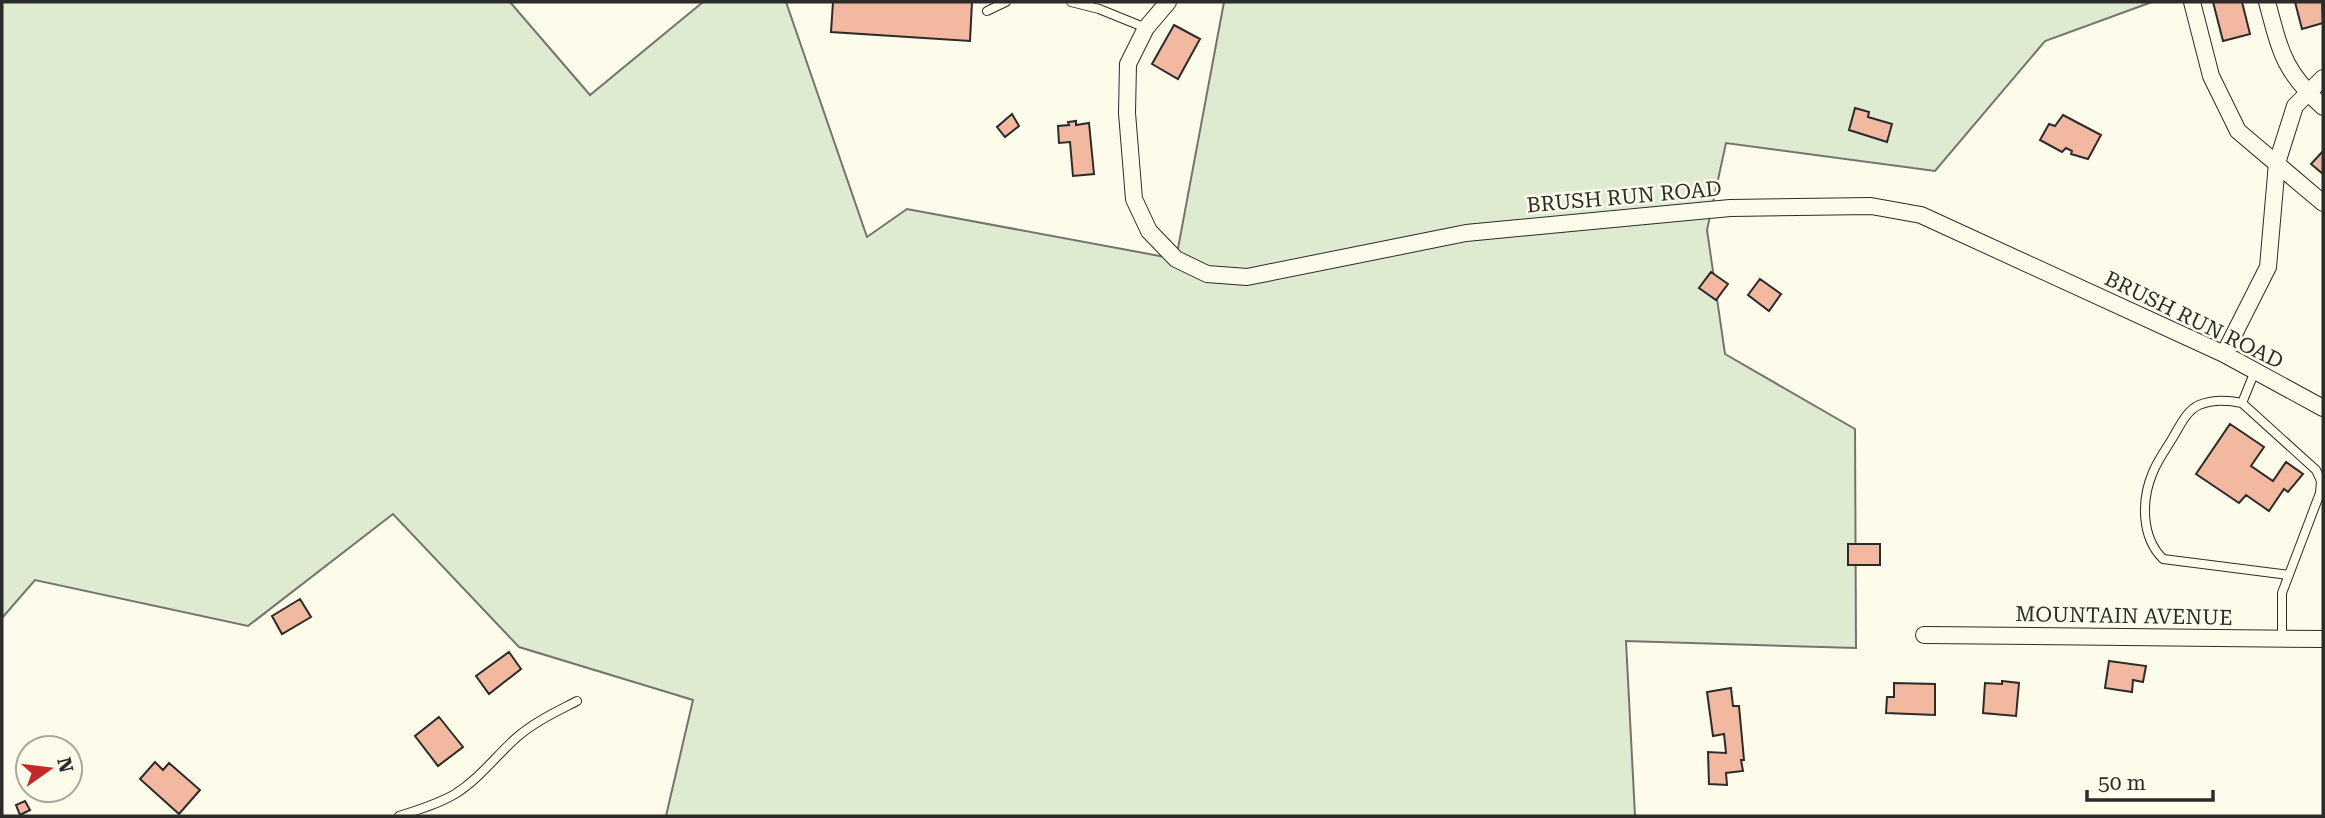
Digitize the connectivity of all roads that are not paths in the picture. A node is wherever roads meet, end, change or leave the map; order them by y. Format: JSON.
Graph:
{"nodes":[{"id":1,"x":1006,"y":2,"type":"edge"},
{"id":2,"x":1071,"y":2,"type":"edge"},
{"id":3,"x":1168,"y":2,"type":"edge"},
{"id":4,"x":2192,"y":2,"type":"edge"},
{"id":5,"x":2267,"y":2,"type":"edge"},
{"id":6,"x":987,"y":11,"type":"dead end"},
{"id":7,"x":1146,"y":28,"type":"junction"},
{"id":8,"x":2323,"y":78,"type":"edge"},
{"id":9,"x":2308,"y":93,"type":"junction"},
{"id":10,"x":2323,"y":107,"type":"edge"},
{"id":11,"x":2277,"y":163,"type":"junction"},
{"id":12,"x":2323,"y":203,"type":"edge"},
{"id":13,"x":2224,"y":354,"type":"junction"},
{"id":14,"x":2255,"y":371,"type":"junction"},
{"id":15,"x":2242,"y":403,"type":"junction"},
{"id":16,"x":2323,"y":408,"type":"edge"},
{"id":17,"x":2288,"y":575,"type":"junction"},
{"id":18,"x":1924,"y":635,"type":"dead end"},
{"id":19,"x":2282,"y":639,"type":"junction"},
{"id":20,"x":2323,"y":639,"type":"edge"},
{"id":21,"x":577,"y":701,"type":"dead end"},
{"id":22,"x":399,"y":816,"type":"edge"}],
"edges":[{"from":1,"to":6,"type":"lane"},
{"from":2,"to":7,"type":"lane"},
{"from":3,"to":7,"type":"street","name":"BRUSH RUN ROAD"},
{"from":4,"to":11,"type":"street"},
{"from":5,"to":9,"type":"street"},
{"from":7,"to":13,"type":"street","name":"BRUSH RUN ROAD"},
{"from":8,"to":9,"type":"street"},
{"from":9,"to":10,"type":"street"},
{"from":9,"to":11,"type":"street"},
{"from":11,"to":12,"type":"street"},
{"from":11,"to":13,"type":"street"},
{"from":13,"to":14,"type":"street","name":"BRUSH RUN ROAD"},
{"from":14,"to":15,"type":"lane"},
{"from":14,"to":16,"type":"street","name":"BRUSH RUN ROAD"},
{"from":15,"to":17,"type":"lane"},
{"from":15,"to":17,"type":"lane"},
{"from":17,"to":19,"type":"lane"},
{"from":18,"to":19,"type":"street","name":"MOUNTAIN AVENUE"},
{"from":19,"to":20,"type":"street","name":"MOUNTAIN AVENUE"},
{"from":21,"to":22,"type":"lane"}]}
